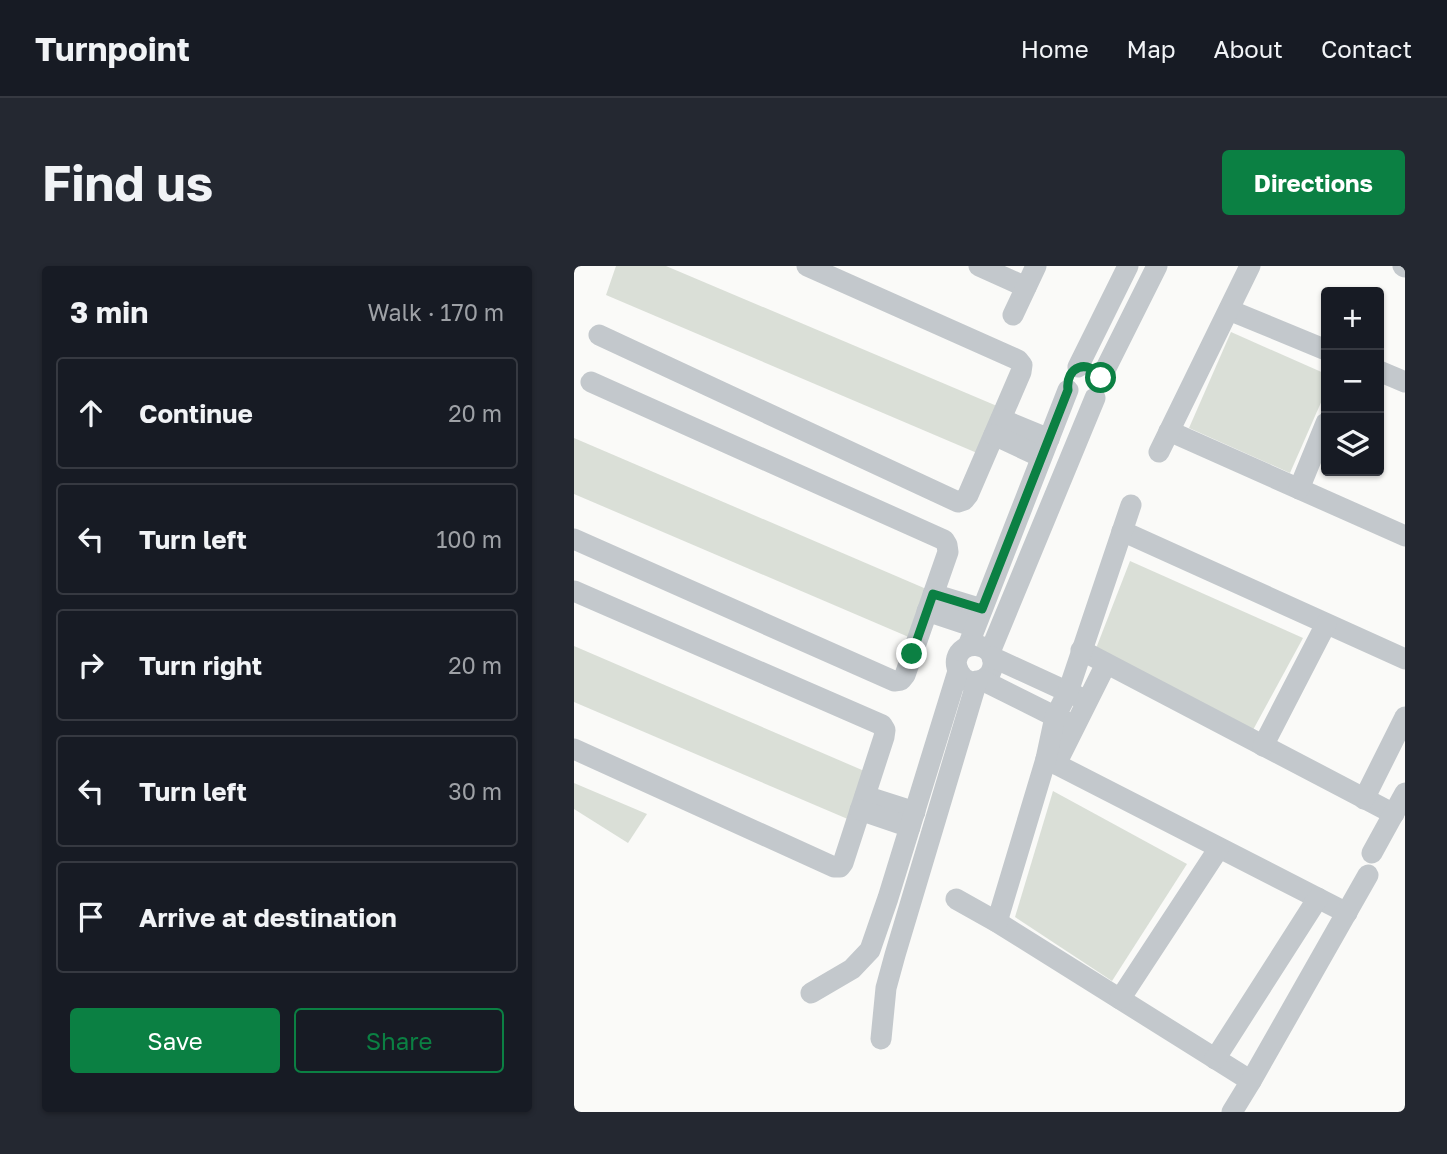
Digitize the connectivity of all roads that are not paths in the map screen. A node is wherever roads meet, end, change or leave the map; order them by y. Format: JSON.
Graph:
{"nodes":[{"id":1,"x":807,"y":266,"type":"edge"},
{"id":2,"x":979,"y":266,"type":"edge"},
{"id":3,"x":1036,"y":266,"type":"edge"},
{"id":4,"x":1128,"y":266,"type":"edge"},
{"id":5,"x":1157,"y":266,"type":"edge"},
{"id":6,"x":1250,"y":266,"type":"edge"},
{"id":7,"x":1026,"y":287,"type":"junction"},
{"id":8,"x":1229,"y":310,"type":"junction"},
{"id":9,"x":1013,"y":315,"type":"dead end"},
{"id":10,"x":599,"y":335,"type":"dead end"},
{"id":11,"x":1321,"y":347,"type":"edge"},
{"id":12,"x":1079,"y":367,"type":"junction"},
{"id":13,"x":1384,"y":373,"type":"edge"},
{"id":14,"x":591,"y":382,"type":"dead end"},
{"id":15,"x":1405,"y":382,"type":"edge"},
{"id":16,"x":1098,"y":388,"type":"junction"},
{"id":17,"x":1068,"y":390,"type":"junction"},
{"id":18,"x":998,"y":427,"type":"junction"},
{"id":19,"x":1169,"y":431,"type":"junction"},
{"id":20,"x":1321,"y":436,"type":"edge"},
{"id":21,"x":1045,"y":448,"type":"junction"},
{"id":22,"x":1159,"y":452,"type":"dead end"},
{"id":23,"x":1299,"y":489,"type":"junction"},
{"id":24,"x":1131,"y":505,"type":"dead end"},
{"id":25,"x":1122,"y":531,"type":"junction"},
{"id":26,"x":1404,"y":535,"type":"edge"},
{"id":27,"x":574,"y":539,"type":"edge"},
{"id":28,"x":574,"y":591,"type":"edge"},
{"id":29,"x":930,"y":603,"type":"junction"},
{"id":30,"x":1326,"y":624,"type":"junction"},
{"id":31,"x":975,"y":627,"type":"junction"},
{"id":32,"x":1081,"y":650,"type":"junction"},
{"id":33,"x":991,"y":654,"type":"junction"},
{"id":34,"x":1405,"y":659,"type":"edge"},
{"id":35,"x":1106,"y":664,"type":"junction"},
{"id":36,"x":972,"y":677,"type":"junction"},
{"id":37,"x":1068,"y":692,"type":"junction"},
{"id":38,"x":1088,"y":701,"type":"junction"},
{"id":39,"x":1055,"y":717,"type":"junction"},
{"id":40,"x":1405,"y":717,"type":"edge"},
{"id":41,"x":1075,"y":727,"type":"junction"},
{"id":42,"x":1263,"y":746,"type":"junction"},
{"id":43,"x":574,"y":750,"type":"edge"},
{"id":44,"x":1051,"y":762,"type":"junction"},
{"id":45,"x":1405,"y":793,"type":"edge"},
{"id":46,"x":1364,"y":799,"type":"junction"},
{"id":47,"x":862,"y":803,"type":"junction"},
{"id":48,"x":1394,"y":814,"type":"junction"},
{"id":49,"x":912,"y":820,"type":"junction"},
{"id":50,"x":1219,"y":848,"type":"junction"},
{"id":51,"x":1372,"y":853,"type":"dead end"},
{"id":52,"x":1368,"y":875,"type":"dead end"},
{"id":53,"x":888,"y":898,"type":"junction"},
{"id":54,"x":1318,"y":898,"type":"junction"},
{"id":55,"x":956,"y":899,"type":"dead end"},
{"id":56,"x":909,"y":908,"type":"junction"},
{"id":57,"x":1347,"y":913,"type":"junction"},
{"id":58,"x":997,"y":922,"type":"junction"},
{"id":59,"x":852,"y":970,"type":"junction"},
{"id":60,"x":887,"y":985,"type":"junction"},
{"id":61,"x":811,"y":993,"type":"dead end"},
{"id":62,"x":1120,"y":999,"type":"junction"},
{"id":63,"x":881,"y":1039,"type":"dead end"},
{"id":64,"x":1214,"y":1059,"type":"junction"},
{"id":65,"x":1251,"y":1082,"type":"junction"},
{"id":66,"x":1232,"y":1112,"type":"edge"}],
"edges":[{"from":1,"to":18,"type":"street"},
{"from":2,"to":7,"type":"street"},
{"from":3,"to":7,"type":"street"},
{"from":4,"to":12,"type":"street"},
{"from":5,"to":16,"type":"street"},
{"from":6,"to":8,"type":"street"},
{"from":7,"to":9,"type":"street"},
{"from":8,"to":11,"type":"street"},
{"from":8,"to":19,"type":"street"},
{"from":10,"to":18,"type":"street"},
{"from":12,"to":16,"type":"street"},
{"from":12,"to":17,"type":"street"},
{"from":13,"to":15,"type":"street"},
{"from":14,"to":29,"type":"street"},
{"from":16,"to":17,"type":"street"},
{"from":16,"to":33,"type":"street"},
{"from":17,"to":21,"type":"street"},
{"from":18,"to":21,"type":"street"},
{"from":19,"to":22,"type":"street"},
{"from":19,"to":23,"type":"street"},
{"from":20,"to":23,"type":"street"},
{"from":21,"to":31,"type":"street"},
{"from":23,"to":26,"type":"street"},
{"from":24,"to":25,"type":"street"},
{"from":25,"to":30,"type":"street"},
{"from":25,"to":32,"type":"street"},
{"from":27,"to":29,"type":"street"},
{"from":28,"to":47,"type":"street"},
{"from":29,"to":31,"type":"street"},
{"from":30,"to":34,"type":"street"},
{"from":30,"to":42,"type":"street"},
{"from":31,"to":33,"type":"street"},
{"from":31,"to":36,"type":"street"},
{"from":32,"to":35,"type":"street"},
{"from":32,"to":37,"type":"street"},
{"from":33,"to":36,"type":"street"},
{"from":33,"to":37,"type":"street"},
{"from":35,"to":38,"type":"street"},
{"from":35,"to":42,"type":"street"},
{"from":36,"to":39,"type":"street"},
{"from":36,"to":49,"type":"street"},
{"from":36,"to":56,"type":"street"},
{"from":37,"to":38,"type":"street"},
{"from":37,"to":39,"type":"street"},
{"from":38,"to":41,"type":"street"},
{"from":39,"to":41,"type":"street"},
{"from":39,"to":44,"type":"street"},
{"from":40,"to":46,"type":"street"},
{"from":41,"to":44,"type":"street"},
{"from":42,"to":46,"type":"street"},
{"from":43,"to":47,"type":"street"},
{"from":44,"to":50,"type":"street"},
{"from":44,"to":58,"type":"street"},
{"from":45,"to":48,"type":"street"},
{"from":46,"to":48,"type":"street"},
{"from":47,"to":49,"type":"street"},
{"from":48,"to":51,"type":"street"},
{"from":49,"to":53,"type":"street"},
{"from":50,"to":54,"type":"street"},
{"from":50,"to":62,"type":"street"},
{"from":52,"to":57,"type":"street"},
{"from":53,"to":56,"type":"street"},
{"from":53,"to":59,"type":"street"},
{"from":54,"to":57,"type":"street"},
{"from":54,"to":64,"type":"street"},
{"from":55,"to":58,"type":"street"},
{"from":56,"to":60,"type":"street"},
{"from":57,"to":65,"type":"street"},
{"from":58,"to":62,"type":"street"},
{"from":59,"to":60,"type":"street"},
{"from":59,"to":61,"type":"street"},
{"from":60,"to":63,"type":"street"},
{"from":62,"to":64,"type":"street"},
{"from":64,"to":65,"type":"street"},
{"from":65,"to":66,"type":"street"}]}
